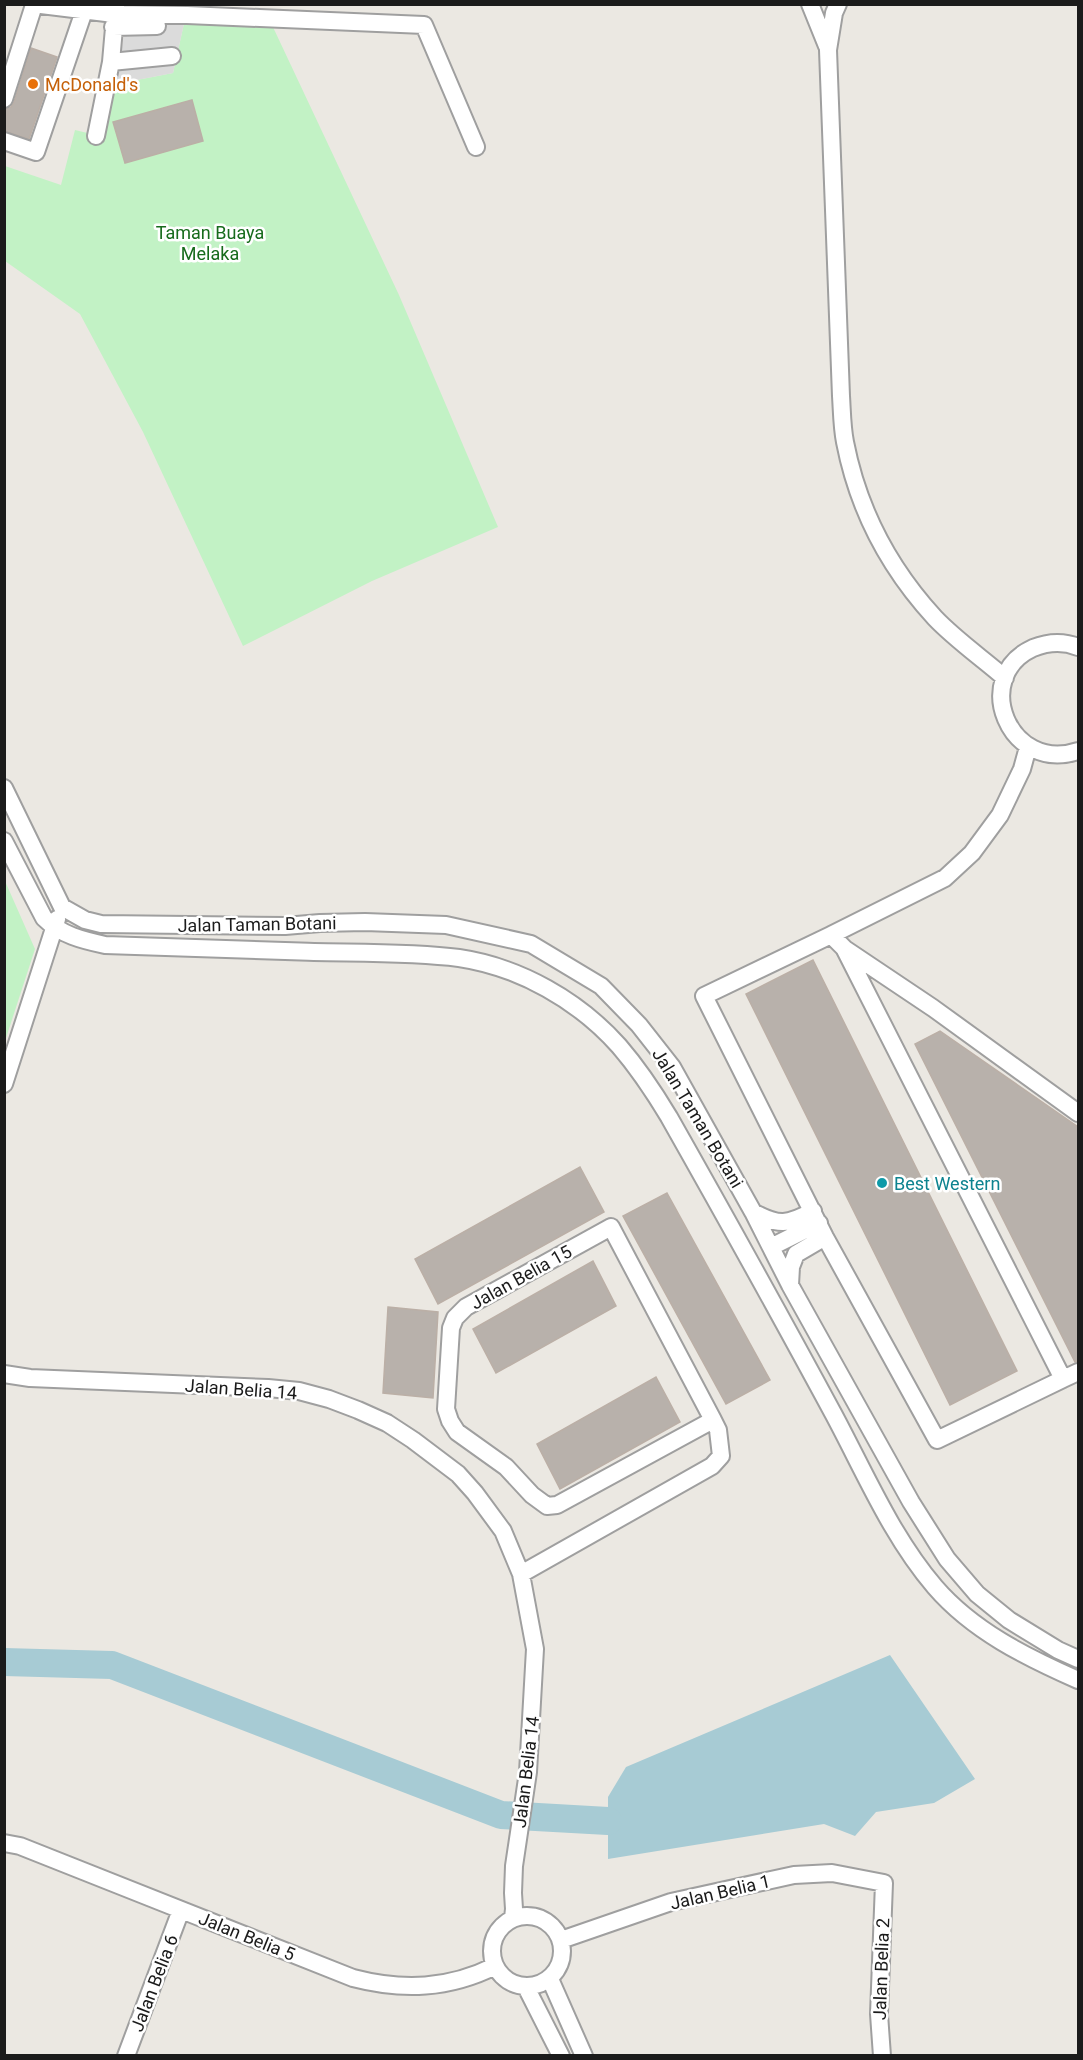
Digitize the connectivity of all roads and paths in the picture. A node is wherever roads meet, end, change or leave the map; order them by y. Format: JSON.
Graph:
{"nodes":[{"id":1,"x":810,"y":4,"type":"edge"},
{"id":2,"x":838,"y":4,"type":"edge"},
{"id":3,"x":34,"y":5,"type":"edge"},
{"id":4,"x":84,"y":11,"type":"junction"},
{"id":5,"x":114,"y":15,"type":"edge"},
{"id":6,"x":180,"y":25,"type":"dead end"},
{"id":7,"x":828,"y":50,"type":"junction"},
{"id":8,"x":172,"y":56,"type":"dead end"},
{"id":9,"x":111,"y":62,"type":"junction"},
{"id":10,"x":4,"y":99,"type":"edge"},
{"id":11,"x":96,"y":136,"type":"dead end"},
{"id":12,"x":4,"y":141,"type":"edge"},
{"id":13,"x":476,"y":147,"type":"dead end"},
{"id":14,"x":1078,"y":647,"type":"edge"},
{"id":15,"x":1005,"y":678,"type":"junction"},
{"id":16,"x":1028,"y":747,"type":"junction"},
{"id":17,"x":1078,"y":751,"type":"edge"},
{"id":18,"x":4,"y":788,"type":"edge"},
{"id":19,"x":4,"y":841,"type":"edge"},
{"id":20,"x":62,"y":906,"type":"junction"},
{"id":21,"x":54,"y":928,"type":"junction"},
{"id":22,"x":831,"y":935,"type":"junction"},
{"id":23,"x":844,"y":948,"type":"junction"},
{"id":24,"x":4,"y":1084,"type":"edge"},
{"id":25,"x":1078,"y":1113,"type":"edge"},
{"id":26,"x":753,"y":1212,"type":"junction"},
{"id":27,"x":819,"y":1224,"type":"junction"},
{"id":28,"x":771,"y":1247,"type":"junction"},
{"id":29,"x":790,"y":1285,"type":"junction"},
{"id":30,"x":771,"y":1297,"type":"junction"},
{"id":31,"x":1078,"y":1372,"type":"edge"},
{"id":32,"x":4,"y":1374,"type":"edge"},
{"id":33,"x":1063,"y":1379,"type":"junction"},
{"id":34,"x":713,"y":1420,"type":"junction"},
{"id":35,"x":521,"y":1574,"type":"junction"},
{"id":36,"x":1078,"y":1659,"type":"edge"},
{"id":37,"x":1078,"y":1680,"type":"edge"},
{"id":38,"x":4,"y":1843,"type":"edge"},
{"id":39,"x":884,"y":1883,"type":"joint"},
{"id":40,"x":181,"y":1910,"type":"junction"},
{"id":41,"x":513,"y":1918,"type":"junction"},
{"id":42,"x":561,"y":1940,"type":"junction"},
{"id":43,"x":495,"y":1966,"type":"junction"},
{"id":44,"x":550,"y":1979,"type":"junction"},
{"id":45,"x":526,"y":1987,"type":"junction"},
{"id":46,"x":126,"y":2055,"type":"edge"},
{"id":47,"x":561,"y":2055,"type":"edge"},
{"id":48,"x":584,"y":2055,"type":"edge"},
{"id":49,"x":882,"y":2055,"type":"edge"}],
"edges":[{"from":1,"to":7,"type":"street"},
{"from":2,"to":7,"type":"street"},
{"from":3,"to":4,"type":"street"},
{"from":3,"to":10,"type":"street"},
{"from":4,"to":5,"type":"street"},
{"from":4,"to":12,"type":"street"},
{"from":5,"to":6,"type":"street"},
{"from":5,"to":9,"type":"street"},
{"from":5,"to":13,"type":"street"},
{"from":7,"to":15,"type":"street"},
{"from":8,"to":9,"type":"street"},
{"from":9,"to":11,"type":"street"},
{"from":14,"to":15,"type":"street"},
{"from":15,"to":16,"type":"street"},
{"from":16,"to":17,"type":"street"},
{"from":16,"to":22,"type":"street"},
{"from":18,"to":20,"type":"street"},
{"from":19,"to":21,"type":"street"},
{"from":20,"to":21,"type":"street"},
{"from":20,"to":26,"type":"street","name":"Jalan Taman Botani"},
{"from":21,"to":24,"type":"street"},
{"from":21,"to":30,"type":"street","name":"Jalan Taman Botani"},
{"from":22,"to":23,"type":"street"},
{"from":22,"to":27,"type":"street"},
{"from":23,"to":25,"type":"street"},
{"from":23,"to":33,"type":"street"},
{"from":26,"to":27,"type":"street"},
{"from":26,"to":28,"type":"street","name":"Jalan Taman Botani"},
{"from":27,"to":28,"type":"street"},
{"from":27,"to":29,"type":"street"},
{"from":27,"to":33,"type":"street"},
{"from":28,"to":29,"type":"street","name":"Jalan Taman Botani"},
{"from":28,"to":30,"type":"street"},
{"from":29,"to":36,"type":"street","name":"Jalan Taman Botani"},
{"from":30,"to":37,"type":"street","name":"Jalan Taman Botani"},
{"from":31,"to":33,"type":"street"},
{"from":32,"to":35,"type":"street","name":"Jalan Belia 14"},
{"from":34,"to":34,"type":"street","name":"Jalan Belia 15"},
{"from":34,"to":35,"type":"street","name":"Jalan Belia 15"},
{"from":35,"to":41,"type":"street","name":"Jalan Belia 14"},
{"from":38,"to":40,"type":"street","name":"Jalan Belia 5"},
{"from":39,"to":42,"type":"street","name":"Jalan Belia 1"},
{"from":39,"to":49,"type":"street","name":"Jalan Belia 2"},
{"from":40,"to":43,"type":"street","name":"Jalan Belia 5"},
{"from":40,"to":46,"type":"street","name":"Jalan Belia 6"},
{"from":41,"to":42,"type":"street"},
{"from":41,"to":43,"type":"street"},
{"from":42,"to":44,"type":"street"},
{"from":43,"to":45,"type":"street"},
{"from":44,"to":45,"type":"street"},
{"from":44,"to":48,"type":"street"},
{"from":45,"to":47,"type":"street"}]}
